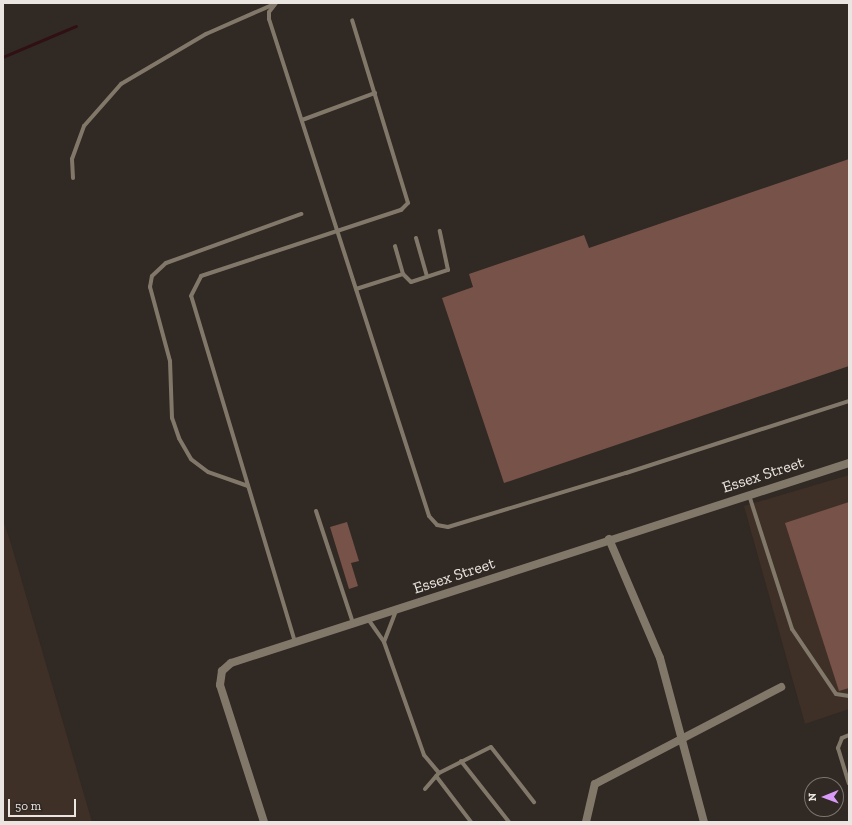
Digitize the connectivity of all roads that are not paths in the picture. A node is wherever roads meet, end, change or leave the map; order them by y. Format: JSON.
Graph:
{"nodes":[{"id":1,"x":275,"y":4,"type":"edge"},
{"id":2,"x":352,"y":20,"type":"dead end"},
{"id":3,"x":375,"y":93,"type":"junction"},
{"id":4,"x":302,"y":120,"type":"junction"},
{"id":5,"x":73,"y":178,"type":"dead end"},
{"id":6,"x":301,"y":214,"type":"dead end"},
{"id":7,"x":440,"y":231,"type":"dead end"},
{"id":8,"x":337,"y":232,"type":"junction"},
{"id":9,"x":416,"y":238,"type":"dead end"},
{"id":10,"x":395,"y":246,"type":"dead end"},
{"id":11,"x":403,"y":274,"type":"junction"},
{"id":12,"x":427,"y":276,"type":"junction"},
{"id":13,"x":356,"y":289,"type":"junction"},
{"id":14,"x":849,"y":401,"type":"edge"},
{"id":15,"x":849,"y":462,"type":"edge"},
{"id":16,"x":248,"y":486,"type":"junction"},
{"id":17,"x":748,"y":494,"type":"junction"},
{"id":18,"x":316,"y":511,"type":"dead end"},
{"id":19,"x":609,"y":539,"type":"junction"},
{"id":20,"x":396,"y":609,"type":"junction"},
{"id":21,"x":368,"y":618,"type":"junction"},
{"id":22,"x":353,"y":623,"type":"junction"},
{"id":23,"x":295,"y":642,"type":"junction"},
{"id":24,"x":384,"y":642,"type":"junction"},
{"id":25,"x":781,"y":687,"type":"dead end"},
{"id":26,"x":849,"y":696,"type":"edge"},
{"id":27,"x":849,"y":736,"type":"edge"},
{"id":28,"x":679,"y":737,"type":"junction"},
{"id":29,"x":461,"y":761,"type":"junction"},
{"id":30,"x":438,"y":775,"type":"junction"},
{"id":31,"x":849,"y":783,"type":"edge"},
{"id":32,"x":425,"y":789,"type":"dead end"},
{"id":33,"x":534,"y":802,"type":"dead end"},
{"id":34,"x":264,"y":822,"type":"edge"},
{"id":35,"x":471,"y":822,"type":"edge"},
{"id":36,"x":509,"y":822,"type":"edge"},
{"id":37,"x":586,"y":822,"type":"edge"},
{"id":38,"x":704,"y":822,"type":"edge"}],
"edges":[{"from":1,"to":4,"type":"lane"},
{"from":1,"to":5,"type":"lane"},
{"from":2,"to":3,"type":"lane"},
{"from":3,"to":4,"type":"lane"},
{"from":3,"to":8,"type":"lane"},
{"from":4,"to":8,"type":"lane"},
{"from":6,"to":16,"type":"lane"},
{"from":7,"to":12,"type":"lane"},
{"from":8,"to":13,"type":"lane"},
{"from":8,"to":16,"type":"lane"},
{"from":9,"to":12,"type":"lane"},
{"from":10,"to":11,"type":"lane"},
{"from":11,"to":12,"type":"lane"},
{"from":11,"to":13,"type":"lane"},
{"from":13,"to":14,"type":"lane"},
{"from":15,"to":17,"type":"street","name":"Essex Street"},
{"from":16,"to":23,"type":"lane"},
{"from":17,"to":19,"type":"street","name":"Essex Street"},
{"from":17,"to":26,"type":"lane"},
{"from":18,"to":22,"type":"lane"},
{"from":19,"to":20,"type":"street","name":"Essex Street"},
{"from":19,"to":28,"type":"street"},
{"from":20,"to":21,"type":"street","name":"Essex Street"},
{"from":20,"to":24,"type":"lane"},
{"from":21,"to":22,"type":"street","name":"Essex Street"},
{"from":21,"to":24,"type":"lane"},
{"from":22,"to":23,"type":"street","name":"Essex Street"},
{"from":23,"to":34,"type":"street","name":"Essex Street"},
{"from":24,"to":30,"type":"lane"},
{"from":25,"to":28,"type":"street"},
{"from":27,"to":31,"type":"lane"},
{"from":28,"to":37,"type":"street"},
{"from":28,"to":38,"type":"street"},
{"from":29,"to":30,"type":"lane"},
{"from":29,"to":33,"type":"lane"},
{"from":29,"to":36,"type":"lane"},
{"from":30,"to":32,"type":"lane"},
{"from":30,"to":35,"type":"lane"}]}
